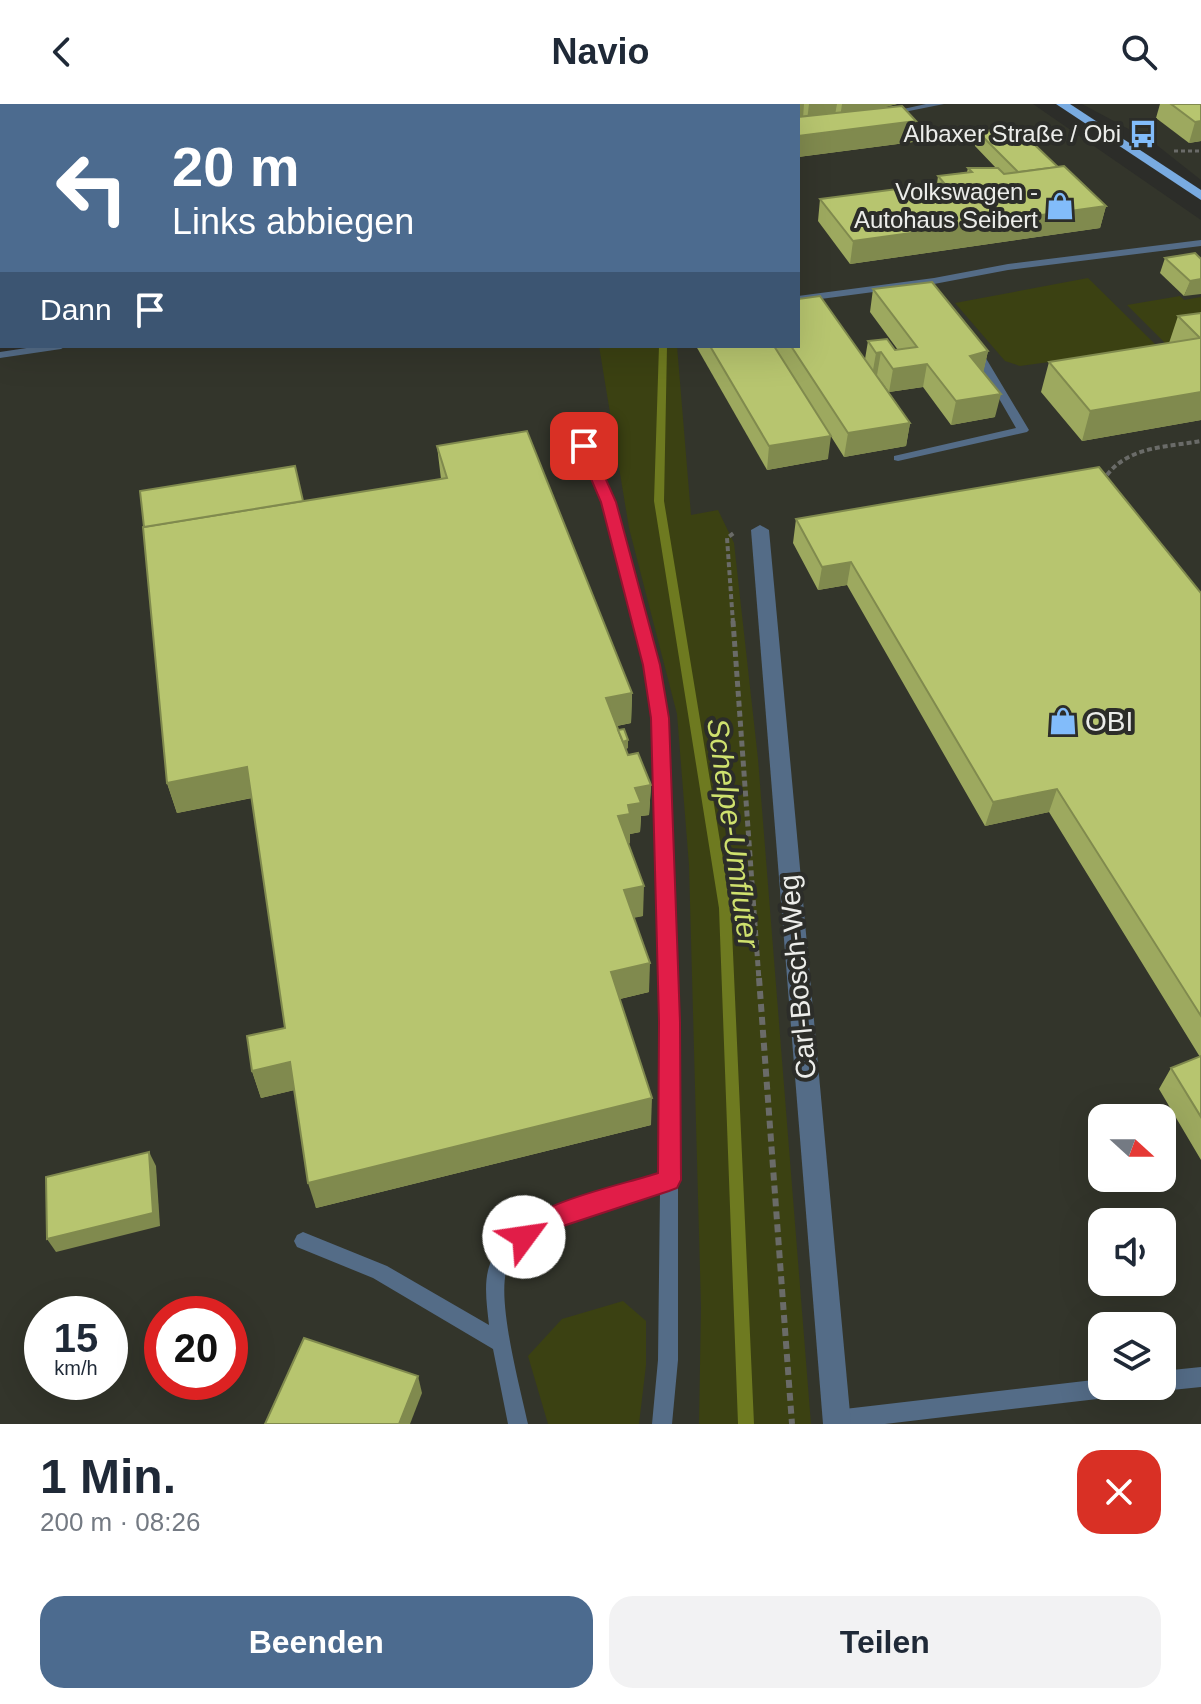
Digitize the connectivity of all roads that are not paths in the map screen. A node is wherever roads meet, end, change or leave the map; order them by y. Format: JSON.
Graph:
{"nodes":[{"id":1,"x":940,"y":104,"type":"edge"},
{"id":2,"x":1062,"y":104,"type":"edge"},
{"id":3,"x":879,"y":115,"type":"edge"},
{"id":4,"x":1201,"y":196,"type":"edge"},
{"id":5,"x":1201,"y":243,"type":"edge"},
{"id":6,"x":1186,"y":246,"type":"junction"},
{"id":7,"x":1201,"y":259,"type":"edge"},
{"id":8,"x":934,"y":281,"type":"junction"},
{"id":9,"x":942,"y":295,"type":"edge"},
{"id":10,"x":800,"y":299,"type":"edge"},
{"id":11,"x":967,"y":335,"type":"edge"},
{"id":12,"x":47,"y":348,"type":"edge"},
{"id":13,"x":0,"y":355,"type":"edge"},
{"id":14,"x":584,"y":446,"type":"dead end"},
{"id":15,"x":898,"y":458,"type":"dead end"},
{"id":16,"x":760,"y":530,"type":"road end"},
{"id":17,"x":669,"y":1180,"type":"junction"},
{"id":18,"x":303,"y":1241,"type":"dead end"},
{"id":19,"x":500,"y":1342,"type":"junction"},
{"id":20,"x":1201,"y":1377,"type":"edge"},
{"id":21,"x":1176,"y":1380,"type":"edge"},
{"id":22,"x":1088,"y":1390,"type":"edge"},
{"id":23,"x":837,"y":1422,"type":"edge"},
{"id":24,"x":518,"y":1424,"type":"edge"},
{"id":25,"x":662,"y":1424,"type":"edge"}],
"edges":[{"from":1,"to":3,"type":"lane"},
{"from":2,"to":4,"type":"main road"},
{"from":5,"to":6,"type":"lane"},
{"from":6,"to":7,"type":"lane"},
{"from":6,"to":8,"type":"lane"},
{"from":8,"to":9,"type":"lane"},
{"from":8,"to":10,"type":"lane"},
{"from":11,"to":15,"type":"lane"},
{"from":12,"to":13,"type":"lane"},
{"from":14,"to":17,"type":"lane"},
{"from":16,"to":23,"type":"street","name":"Carl-Bosch-Weg"},
{"from":17,"to":19,"type":"lane"},
{"from":17,"to":25,"type":"lane"},
{"from":18,"to":19,"type":"lane"},
{"from":19,"to":24,"type":"lane"},
{"from":20,"to":21,"type":"lane"},
{"from":22,"to":23,"type":"lane"}]}
